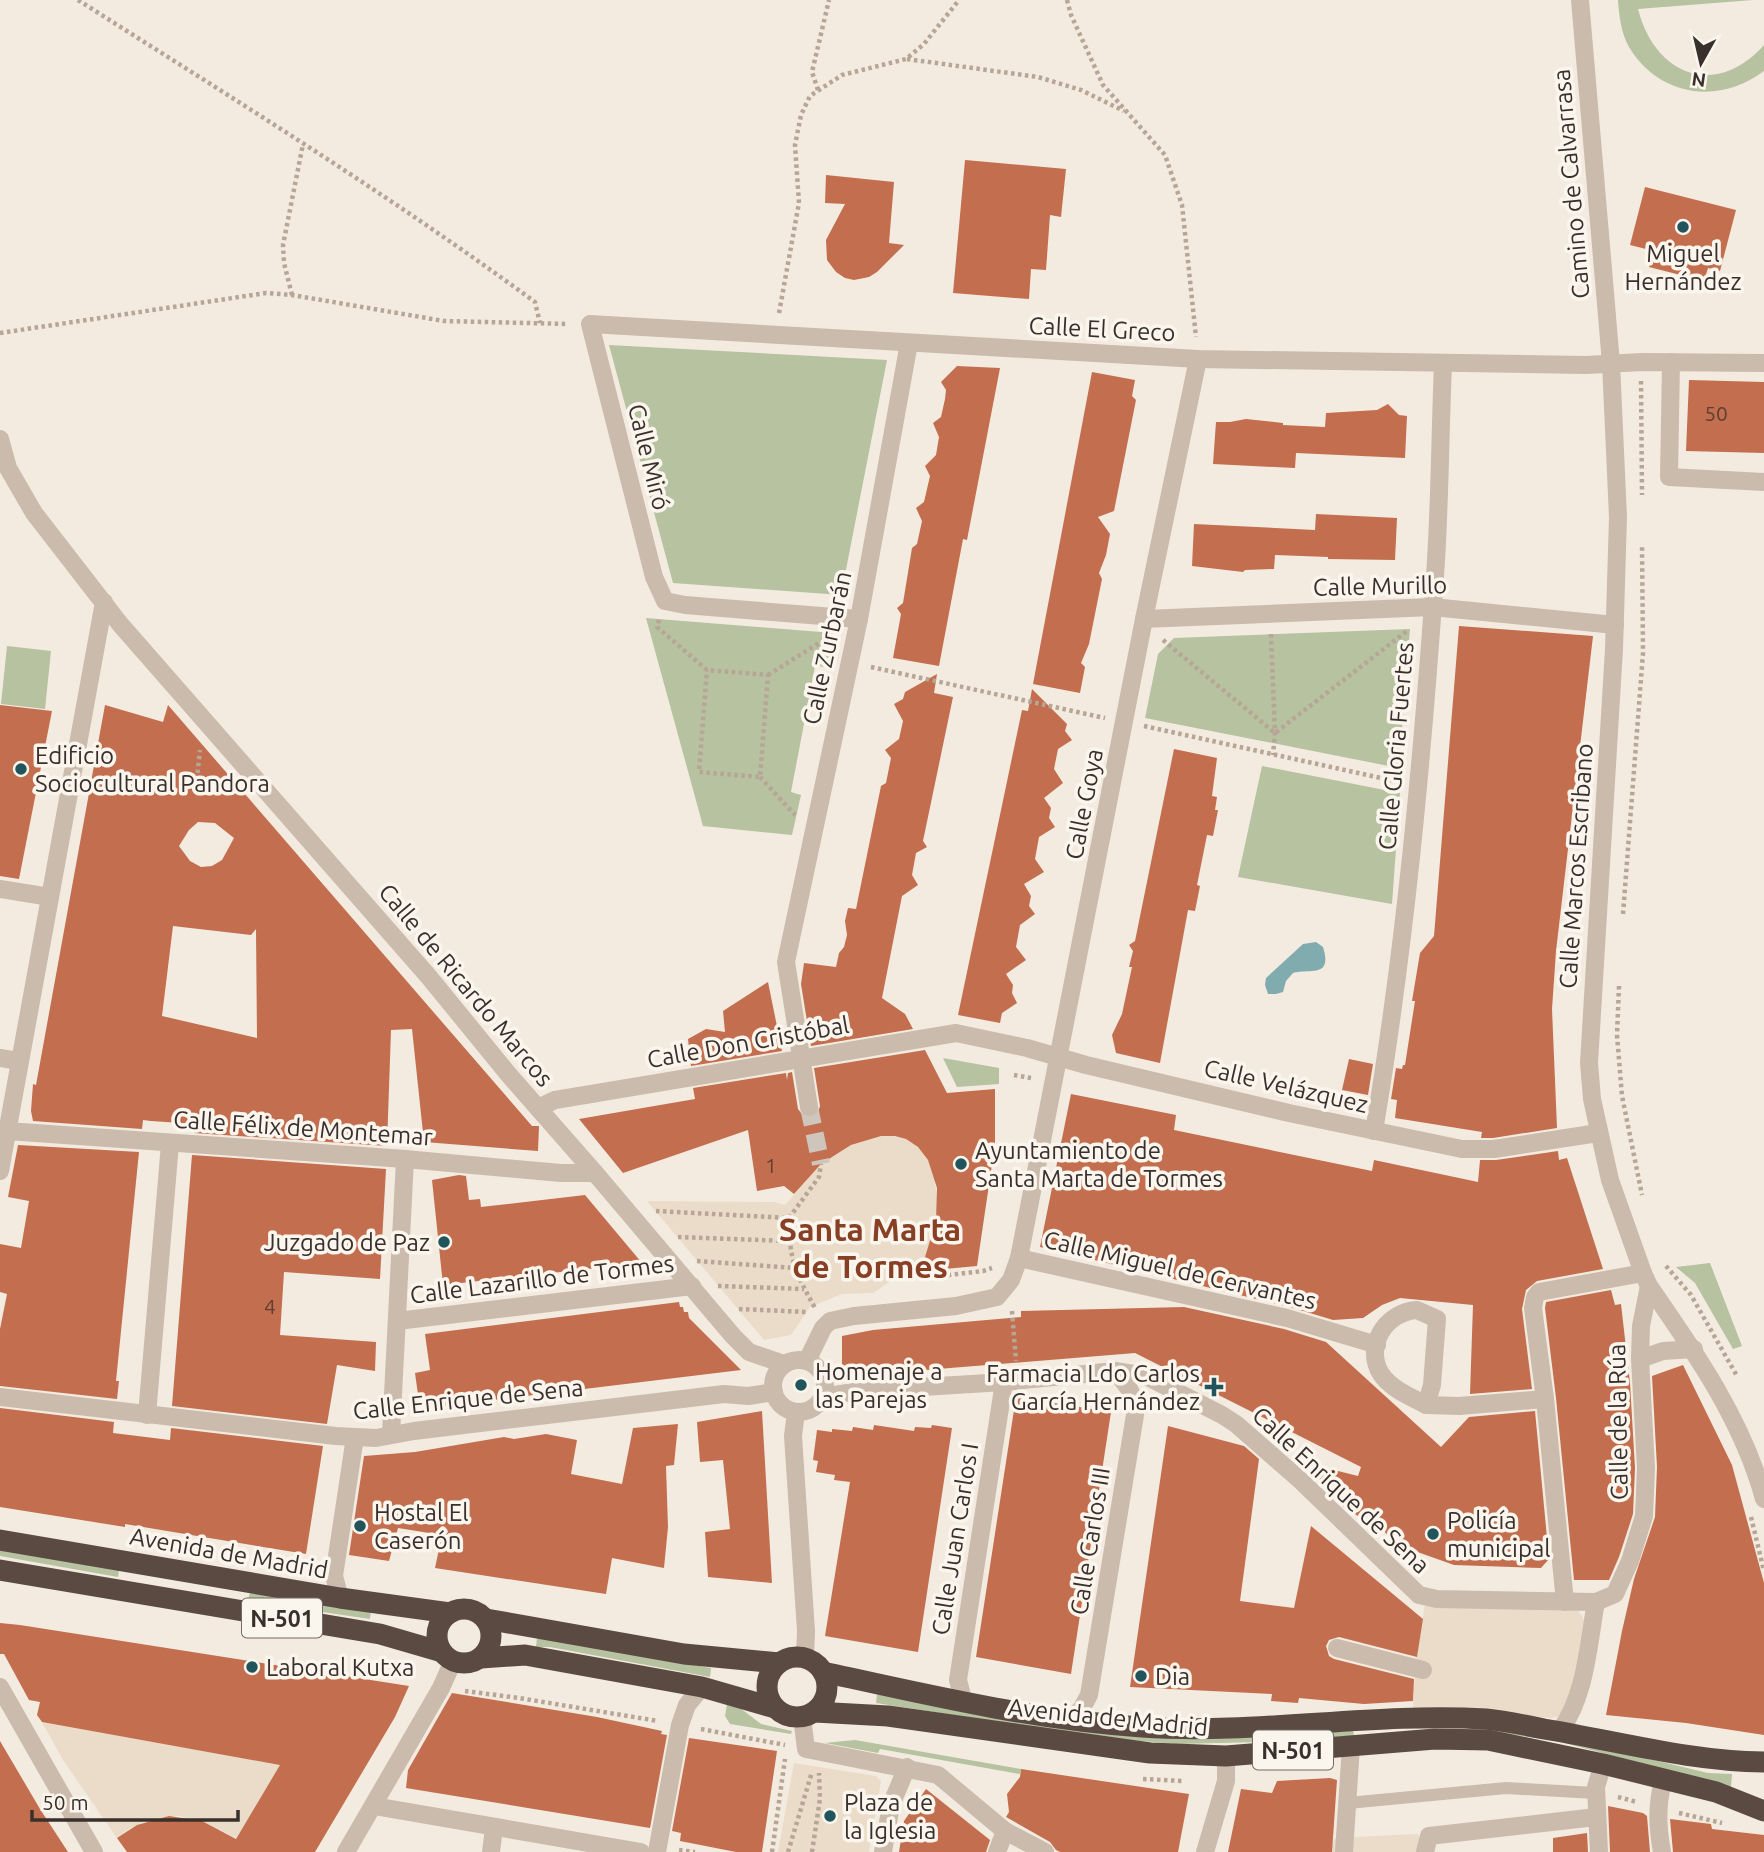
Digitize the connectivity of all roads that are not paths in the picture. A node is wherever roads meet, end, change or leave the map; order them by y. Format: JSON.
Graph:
{"nodes":[{"id":1,"x":1580,"y":0,"type":"edge"},
{"id":2,"x":590,"y":324,"type":"joint"},
{"id":3,"x":909,"y":342,"type":"junction"},
{"id":4,"x":1198,"y":359,"type":"junction"},
{"id":5,"x":1671,"y":362,"type":"junction"},
{"id":6,"x":1611,"y":363,"type":"junction"},
{"id":7,"x":1764,"y":363,"type":"edge"},
{"id":8,"x":1443,"y":364,"type":"junction"},
{"id":9,"x":0,"y":439,"type":"edge"},
{"id":10,"x":1764,"y":482,"type":"edge"},
{"id":11,"x":104,"y":602,"type":"junction"},
{"id":12,"x":1432,"y":607,"type":"junction"},
{"id":13,"x":859,"y":619,"type":"junction"},
{"id":14,"x":1144,"y":619,"type":"junction"},
{"id":15,"x":120,"y":624,"type":"junction"},
{"id":16,"x":1615,"y":625,"type":"junction"},
{"id":17,"x":98,"y":631,"type":"junction"},
{"id":18,"x":0,"y":888,"type":"edge"},
{"id":19,"x":50,"y":897,"type":"junction"},
{"id":20,"x":967,"y":1035,"type":"joint"},
{"id":21,"x":0,"y":1058,"type":"edge"},
{"id":22,"x":1059,"y":1058,"type":"junction"},
{"id":23,"x":800,"y":1059,"type":"junction"},
{"id":24,"x":19,"y":1061,"type":"junction"},
{"id":25,"x":809,"y":1107,"type":"tunnel mouth"},
{"id":26,"x":538,"y":1108,"type":"junction"},
{"id":27,"x":7,"y":1131,"type":"junction"},
{"id":28,"x":1374,"y":1131,"type":"junction"},
{"id":29,"x":1598,"y":1133,"type":"junction"},
{"id":30,"x":170,"y":1143,"type":"junction"},
{"id":31,"x":405,"y":1160,"type":"junction"},
{"id":32,"x":0,"y":1171,"type":"edge"},
{"id":33,"x":596,"y":1173,"type":"junction"},
{"id":34,"x":1019,"y":1258,"type":"junction"},
{"id":35,"x":1646,"y":1280,"type":"junction"},
{"id":36,"x":692,"y":1286,"type":"junction"},
{"id":37,"x":397,"y":1321,"type":"junction"},
{"id":38,"x":1377,"y":1345,"type":"junction"},
{"id":39,"x":1693,"y":1349,"type":"junction"},
{"id":40,"x":1640,"y":1359,"type":"junction"},
{"id":41,"x":807,"y":1361,"type":"junction"},
{"id":42,"x":784,"y":1364,"type":"junction"},
{"id":43,"x":1115,"y":1371,"type":"junction"},
{"id":44,"x":1004,"y":1382,"type":"junction"},
{"id":45,"x":774,"y":1392,"type":"junction"},
{"id":46,"x":0,"y":1397,"type":"edge"},
{"id":47,"x":823,"y":1397,"type":"junction"},
{"id":48,"x":1545,"y":1399,"type":"junction"},
{"id":49,"x":1426,"y":1405,"type":"junction"},
{"id":50,"x":796,"y":1412,"type":"junction"},
{"id":51,"x":147,"y":1415,"type":"junction"},
{"id":52,"x":391,"y":1434,"type":"junction"},
{"id":53,"x":355,"y":1437,"type":"junction"},
{"id":54,"x":1764,"y":1499,"type":"edge"},
{"id":55,"x":0,"y":1540,"type":"edge"},
{"id":56,"x":0,"y":1570,"type":"edge"},
{"id":57,"x":340,"y":1598,"type":"junction"},
{"id":58,"x":1565,"y":1602,"type":"junction"},
{"id":59,"x":1596,"y":1602,"type":"junction"},
{"id":60,"x":450,"y":1614,"type":"junction"},
{"id":61,"x":485,"y":1619,"type":"junction"},
{"id":62,"x":1337,"y":1648,"type":"dead end"},
{"id":63,"x":447,"y":1657,"type":"junction"},
{"id":64,"x":805,"y":1657,"type":"junction"},
{"id":65,"x":481,"y":1658,"type":"junction"},
{"id":66,"x":779,"y":1663,"type":"junction"},
{"id":67,"x":1423,"y":1670,"type":"dead end"},
{"id":68,"x":823,"y":1672,"type":"junction"},
{"id":69,"x":0,"y":1687,"type":"edge"},
{"id":70,"x":702,"y":1687,"type":"junction"},
{"id":71,"x":964,"y":1703,"type":"junction"},
{"id":72,"x":775,"y":1708,"type":"junction"},
{"id":73,"x":808,"y":1714,"type":"junction"},
{"id":74,"x":1071,"y":1720,"type":"junction"},
{"id":75,"x":1560,"y":1731,"type":"junction"},
{"id":76,"x":1351,"y":1746,"type":"junction"},
{"id":77,"x":1226,"y":1756,"type":"junction"},
{"id":78,"x":1764,"y":1762,"type":"edge"},
{"id":79,"x":1603,"y":1764,"type":"junction"},
{"id":80,"x":907,"y":1767,"type":"junction"},
{"id":81,"x":1663,"y":1779,"type":"junction"},
{"id":82,"x":1595,"y":1793,"type":"junction"},
{"id":83,"x":1348,"y":1803,"type":"junction"},
{"id":84,"x":374,"y":1806,"type":"junction"},
{"id":85,"x":1764,"y":1811,"type":"edge"},
{"id":86,"x":1596,"y":1816,"type":"junction"},
{"id":87,"x":494,"y":1828,"type":"junction"},
{"id":88,"x":1005,"y":1831,"type":"junction"},
{"id":89,"x":94,"y":1852,"type":"edge"},
{"id":90,"x":346,"y":1852,"type":"edge"},
{"id":91,"x":491,"y":1852,"type":"edge"},
{"id":92,"x":641,"y":1852,"type":"edge"},
{"id":93,"x":657,"y":1852,"type":"edge"},
{"id":94,"x":883,"y":1852,"type":"edge"},
{"id":95,"x":998,"y":1852,"type":"edge"},
{"id":96,"x":1045,"y":1852,"type":"edge"},
{"id":97,"x":1205,"y":1852,"type":"edge"},
{"id":98,"x":1344,"y":1852,"type":"edge"},
{"id":99,"x":1424,"y":1852,"type":"edge"},
{"id":100,"x":1599,"y":1852,"type":"edge"},
{"id":101,"x":1662,"y":1852,"type":"edge"}],
"edges":[{"from":1,"to":6,"type":"street","name":"Camino de Calvarrasa"},
{"from":2,"to":3,"type":"street","name":"Calle El Greco"},
{"from":2,"to":13,"type":"street","name":"Calle Miró"},
{"from":3,"to":4,"type":"street","name":"Calle El Greco"},
{"from":3,"to":13,"type":"street","name":"Calle Zurbarán"},
{"from":4,"to":8,"type":"street","name":"Calle El Greco"},
{"from":4,"to":14,"type":"street","name":"Calle Goya"},
{"from":5,"to":6,"type":"street","name":"Calle El Greco"},
{"from":5,"to":7,"type":"street","name":"Calle El Greco"},
{"from":5,"to":10,"type":"street"},
{"from":6,"to":8,"type":"street","name":"Calle El Greco"},
{"from":6,"to":16,"type":"street","name":"Calle Marcos Escribano"},
{"from":8,"to":12,"type":"street","name":"Calle Gloria Fuertes"},
{"from":9,"to":11,"type":"street","name":"Calle de Ricardo Marcos"},
{"from":11,"to":15,"type":"street","name":"Calle de Ricardo Marcos"},
{"from":11,"to":17,"type":"street"},
{"from":12,"to":14,"type":"street","name":"Calle Murillo"},
{"from":12,"to":16,"type":"street","name":"Calle Murillo"},
{"from":12,"to":28,"type":"street","name":"Calle Gloria Fuertes"},
{"from":13,"to":23,"type":"street","name":"Calle Zurbarán"},
{"from":14,"to":22,"type":"street","name":"Calle Goya"},
{"from":15,"to":17,"type":"street"},
{"from":15,"to":26,"type":"street","name":"Calle de Ricardo Marcos"},
{"from":16,"to":29,"type":"street","name":"Calle Marcos Escribano"},
{"from":17,"to":19,"type":"street"},
{"from":18,"to":19,"type":"street"},
{"from":19,"to":24,"type":"street"},
{"from":20,"to":22,"type":"street","name":"Calle Velázquez"},
{"from":20,"to":23,"type":"street","name":"Calle Don Cristóbal"},
{"from":21,"to":24,"type":"street"},
{"from":22,"to":28,"type":"street","name":"Calle Velázquez"},
{"from":22,"to":34,"type":"street","name":"Calle Goya"},
{"from":23,"to":25,"type":"street"},
{"from":23,"to":26,"type":"street","name":"Calle Don Cristóbal"},
{"from":24,"to":27,"type":"street"},
{"from":26,"to":33,"type":"street","name":"Calle de Ricardo Marcos"},
{"from":27,"to":30,"type":"street","name":"Calle Félix de Montemar"},
{"from":27,"to":32,"type":"street"},
{"from":28,"to":29,"type":"street","name":"Calle Velázquez"},
{"from":29,"to":35,"type":"street","name":"Calle Marcos Escribano"},
{"from":30,"to":31,"type":"street","name":"Calle Félix de Montemar"},
{"from":30,"to":51,"type":"street"},
{"from":31,"to":33,"type":"street","name":"Calle Félix de Montemar"},
{"from":31,"to":37,"type":"street"},
{"from":33,"to":36,"type":"street","name":"Calle de Ricardo Marcos"},
{"from":34,"to":38,"type":"street","name":"Calle Miguel de Cervantes"},
{"from":34,"to":41,"type":"street","name":"Calle Miguel de Cervantes"},
{"from":35,"to":39,"type":"street","name":"Calle Marcos Escribano"},
{"from":35,"to":40,"type":"street","name":"Calle de la Rúa"},
{"from":35,"to":48,"type":"street"},
{"from":36,"to":37,"type":"street","name":"Calle Lazarillo de Tormes"},
{"from":36,"to":42,"type":"street","name":"Calle de Ricardo Marcos"},
{"from":37,"to":52,"type":"street"},
{"from":38,"to":49,"type":"street"},
{"from":38,"to":49,"type":"street"},
{"from":39,"to":40,"type":"street"},
{"from":39,"to":54,"type":"street","name":"Calle Marcos Escribano"},
{"from":40,"to":59,"type":"street","name":"Calle de la Rúa"},
{"from":41,"to":42,"type":"street"},
{"from":41,"to":47,"type":"street"},
{"from":42,"to":45,"type":"street"},
{"from":43,"to":44,"type":"street","name":"Calle Enrique de Sena"},
{"from":43,"to":58,"type":"street","name":"Calle Enrique de Sena"},
{"from":43,"to":74,"type":"street","name":"Calle Carlos III"},
{"from":44,"to":47,"type":"street","name":"Calle Enrique de Sena"},
{"from":44,"to":71,"type":"street","name":"Calle Juan Carlos I"},
{"from":45,"to":50,"type":"street"},
{"from":45,"to":52,"type":"street","name":"Calle Enrique de Sena"},
{"from":46,"to":51,"type":"street","name":"Calle Enrique de Sena"},
{"from":47,"to":50,"type":"street"},
{"from":48,"to":49,"type":"street"},
{"from":48,"to":58,"type":"street"},
{"from":50,"to":64,"type":"street"},
{"from":51,"to":53,"type":"street","name":"Calle Enrique de Sena"},
{"from":52,"to":53,"type":"street","name":"Calle Enrique de Sena"},
{"from":53,"to":57,"type":"street"},
{"from":55,"to":57,"type":"highway","name":"Avenida de Madrid","number":"N-501"},
{"from":56,"to":63,"type":"highway","number":"N-501"},
{"from":57,"to":60,"type":"highway","name":"Avenida de Madrid","number":"N-501"},
{"from":58,"to":59,"type":"street"},
{"from":59,"to":75,"type":"street"},
{"from":60,"to":61,"type":"highway","number":"N-501"},
{"from":60,"to":63,"type":"highway"},
{"from":61,"to":65,"type":"highway"},
{"from":61,"to":66,"type":"highway","number":"N-501"},
{"from":62,"to":67,"type":"street"},
{"from":63,"to":65,"type":"highway","number":"N-501"},
{"from":63,"to":84,"type":"street"},
{"from":64,"to":66,"type":"highway","number":"N-501"},
{"from":64,"to":68,"type":"highway","number":"N-501"},
{"from":65,"to":70,"type":"highway","number":"N-501"},
{"from":66,"to":72,"type":"highway"},
{"from":68,"to":71,"type":"highway","name":"Avenida de Madrid","number":"N-501"},
{"from":68,"to":73,"type":"highway"},
{"from":69,"to":89,"type":"street"},
{"from":70,"to":72,"type":"highway","number":"N-501"},
{"from":70,"to":93,"type":"street"},
{"from":71,"to":74,"type":"highway","name":"Avenida de Madrid","number":"N-501"},
{"from":72,"to":73,"type":"highway","number":"N-501"},
{"from":73,"to":77,"type":"highway","name":"Avenida de Madrid","number":"N-501"},
{"from":73,"to":80,"type":"street"},
{"from":74,"to":75,"type":"highway","name":"Avenida de Madrid","number":"N-501"},
{"from":75,"to":78,"type":"highway","name":"Avenida de Madrid","number":"N-501"},
{"from":76,"to":77,"type":"highway","name":"Avenida de Madrid","number":"N-501"},
{"from":76,"to":79,"type":"highway","name":"Avenida de Madrid","number":"N-501"},
{"from":76,"to":83,"type":"street"},
{"from":77,"to":97,"type":"street"},
{"from":79,"to":81,"type":"highway","name":"Avenida de Madrid","number":"N-501"},
{"from":79,"to":82,"type":"street"},
{"from":80,"to":88,"type":"street"},
{"from":80,"to":94,"type":"street"},
{"from":81,"to":85,"type":"highway","name":"Avenida de Madrid","number":"N-501"},
{"from":81,"to":101,"type":"street"},
{"from":82,"to":83,"type":"lane"},
{"from":82,"to":86,"type":"street"},
{"from":83,"to":98,"type":"street"},
{"from":84,"to":87,"type":"street"},
{"from":84,"to":90,"type":"street"},
{"from":86,"to":99,"type":"street"},
{"from":86,"to":100,"type":"street"},
{"from":87,"to":91,"type":"street"},
{"from":87,"to":92,"type":"street"},
{"from":88,"to":95,"type":"street"},
{"from":88,"to":96,"type":"street"}]}
